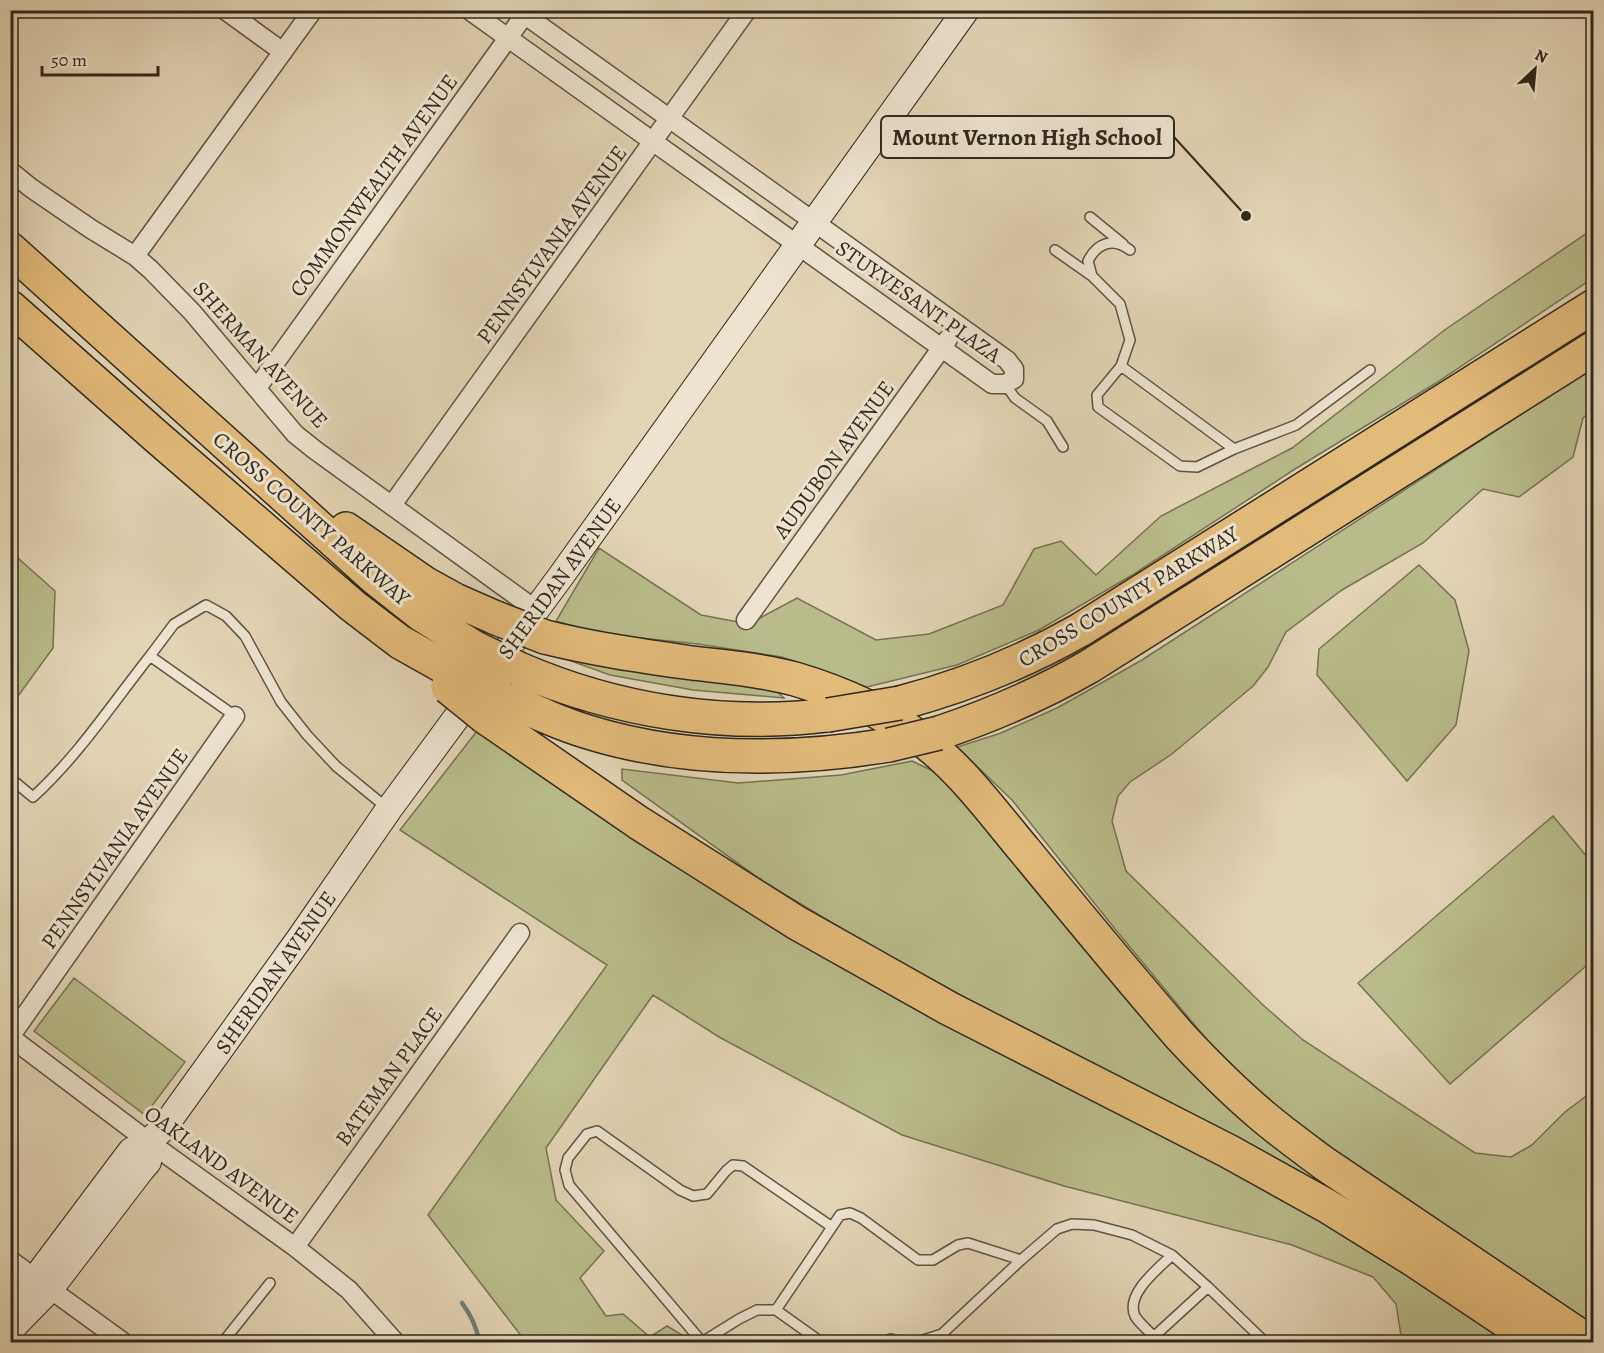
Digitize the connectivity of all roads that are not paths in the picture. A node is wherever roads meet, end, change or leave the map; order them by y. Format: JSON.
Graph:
{"nodes":[{"id":1,"x":225,"y":10,"type":"edge"},
{"id":2,"x":314,"y":10,"type":"edge"},
{"id":3,"x":469,"y":10,"type":"edge"},
{"id":4,"x":747,"y":10,"type":"edge"},
{"id":5,"x":966,"y":10,"type":"edge"},
{"id":6,"x":1360,"y":10,"type":"edge"},
{"id":7,"x":1376,"y":10,"type":"edge"},
{"id":8,"x":523,"y":12,"type":"edge"},
{"id":9,"x":508,"y":38,"type":"junction"},
{"id":10,"x":283,"y":52,"type":"junction"},
{"id":11,"x":670,"y":119,"type":"junction"},
{"id":12,"x":654,"y":142,"type":"junction"},
{"id":13,"x":10,"y":171,"type":"edge"},
{"id":14,"x":1090,"y":217,"type":"dead end"},
{"id":15,"x":814,"y":222,"type":"junction"},
{"id":16,"x":797,"y":245,"type":"junction"},
{"id":17,"x":10,"y":249,"type":"edge"},
{"id":18,"x":1055,"y":250,"type":"dead end"},
{"id":19,"x":135,"y":256,"type":"junction"},
{"id":20,"x":1092,"y":276,"type":"junction"},
{"id":21,"x":1593,"y":306,"type":"edge"},
{"id":22,"x":10,"y":307,"type":"edge"},
{"id":23,"x":10,"y":326,"type":"edge"},
{"id":24,"x":958,"y":326,"type":"junction"},
{"id":25,"x":942,"y":348,"type":"junction"},
{"id":26,"x":1593,"y":348,"type":"edge"},
{"id":27,"x":61,"y":352,"type":"junction"},
{"id":28,"x":1121,"y":366,"type":"junction"},
{"id":29,"x":1370,"y":370,"type":"dead end"},
{"id":30,"x":1005,"y":384,"type":"junction"},
{"id":31,"x":257,"y":388,"type":"junction"},
{"id":32,"x":1063,"y":447,"type":"dead end"},
{"id":33,"x":1234,"y":449,"type":"junction"},
{"id":34,"x":265,"y":478,"type":"junction"},
{"id":35,"x":392,"y":505,"type":"junction"},
{"id":36,"x":746,"y":620,"type":"dead end"},
{"id":37,"x":541,"y":623,"type":"junction"},
{"id":38,"x":150,"y":656,"type":"junction"},
{"id":39,"x":460,"y":669,"type":"junction"},
{"id":40,"x":492,"y":706,"type":"junction"},
{"id":41,"x":236,"y":716,"type":"joint"},
{"id":42,"x":10,"y":778,"type":"edge"},
{"id":43,"x":389,"y":809,"type":"junction"},
{"id":44,"x":520,"y":933,"type":"dead end"},
{"id":45,"x":11,"y":1037,"type":"edge"},
{"id":46,"x":149,"y":1142,"type":"junction"},
{"id":47,"x":832,"y":1227,"type":"junction"},
{"id":48,"x":295,"y":1247,"type":"junction"},
{"id":49,"x":1172,"y":1255,"type":"junction"},
{"id":50,"x":10,"y":1260,"type":"edge"},
{"id":51,"x":1021,"y":1260,"type":"junction"},
{"id":52,"x":270,"y":1283,"type":"dead end"},
{"id":53,"x":42,"y":1284,"type":"junction"},
{"id":54,"x":1208,"y":1287,"type":"junction"},
{"id":55,"x":10,"y":1303,"type":"edge"},
{"id":56,"x":776,"y":1310,"type":"junction"},
{"id":57,"x":10,"y":1330,"type":"edge"},
{"id":58,"x":1151,"y":1340,"type":"edge"},
{"id":59,"x":123,"y":1342,"type":"edge"},
{"id":60,"x":224,"y":1342,"type":"edge"},
{"id":61,"x":395,"y":1342,"type":"edge"},
{"id":62,"x":702,"y":1342,"type":"edge"},
{"id":63,"x":821,"y":1342,"type":"edge"},
{"id":64,"x":882,"y":1342,"type":"edge"},
{"id":65,"x":900,"y":1342,"type":"edge"},
{"id":66,"x":916,"y":1342,"type":"edge"},
{"id":67,"x":1265,"y":1342,"type":"edge"},
{"id":68,"x":1537,"y":1342,"type":"edge"},
{"id":69,"x":1588,"y":1342,"type":"edge"}],
"edges":[{"from":1,"to":10,"type":"street"},
{"from":2,"to":10,"type":"street"},
{"from":3,"to":9,"type":"street","name":"STUYVESANT PLAZA"},
{"from":4,"to":11,"type":"street","name":"PENNSYLVANIA AVENUE"},
{"from":5,"to":15,"type":"street","name":"SHERIDAN AVENUE"},
{"from":6,"to":7,"type":"lane"},
{"from":8,"to":9,"type":"street","name":"COMMONWEALTH AVENUE"},
{"from":8,"to":11,"type":"street","name":"STUYVESANT PLAZA"},
{"from":9,"to":12,"type":"street","name":"STUYVESANT PLAZA"},
{"from":9,"to":31,"type":"street","name":"COMMONWEALTH AVENUE"},
{"from":10,"to":19,"type":"street"},
{"from":11,"to":12,"type":"street","name":"PENNSYLVANIA AVENUE"},
{"from":11,"to":15,"type":"street","name":"STUYVESANT PLAZA"},
{"from":12,"to":16,"type":"street","name":"STUYVESANT PLAZA"},
{"from":12,"to":35,"type":"street","name":"PENNSYLVANIA AVENUE"},
{"from":13,"to":19,"type":"street","name":"SHERMAN AVENUE"},
{"from":14,"to":20,"type":"lane"},
{"from":15,"to":16,"type":"street","name":"SHERIDAN AVENUE"},
{"from":15,"to":24,"type":"street","name":"STUYVESANT PLAZA"},
{"from":16,"to":25,"type":"street","name":"STUYVESANT PLAZA"},
{"from":16,"to":37,"type":"street","name":"SHERIDAN AVENUE"},
{"from":17,"to":34,"type":"highway","name":"CROSS COUNTY PARKWAY"},
{"from":18,"to":20,"type":"lane"},
{"from":19,"to":31,"type":"street","name":"SHERMAN AVENUE"},
{"from":20,"to":28,"type":"lane"},
{"from":21,"to":39,"type":"highway","name":"CROSS COUNTY PARKWAY","bridge":true},
{"from":22,"to":27,"type":"highway","name":"CROSS COUNTY PARKWAY"},
{"from":23,"to":27,"type":"highway"},
{"from":24,"to":25,"type":"street","name":"AUDUBON AVENUE"},
{"from":24,"to":30,"type":"street","name":"STUYVESANT PLAZA"},
{"from":25,"to":30,"type":"street","name":"STUYVESANT PLAZA"},
{"from":25,"to":36,"type":"street","name":"AUDUBON AVENUE"},
{"from":26,"to":40,"type":"highway","name":"CROSS COUNTY PARKWAY","bridge":true},
{"from":27,"to":39,"type":"highway","name":"CROSS COUNTY PARKWAY"},
{"from":28,"to":33,"type":"lane"},
{"from":28,"to":33,"type":"lane"},
{"from":29,"to":33,"type":"lane"},
{"from":30,"to":32,"type":"lane"},
{"from":31,"to":35,"type":"street","name":"SHERMAN AVENUE"},
{"from":34,"to":37,"type":"highway","bridge":true},
{"from":34,"to":39,"type":"highway","name":"CROSS COUNTY PARKWAY"},
{"from":35,"to":37,"type":"street","name":"SHERMAN AVENUE"},
{"from":37,"to":43,"type":"street","name":"SHERIDAN AVENUE"},
{"from":37,"to":69,"type":"highway"},
{"from":38,"to":41,"type":"lane"},
{"from":38,"to":42,"type":"lane"},
{"from":38,"to":43,"type":"lane"},
{"from":39,"to":40,"type":"highway","name":"CROSS COUNTY PARKWAY","bridge":true},
{"from":40,"to":68,"type":"highway"},
{"from":41,"to":45,"type":"street","name":"PENNSYLVANIA AVENUE"},
{"from":43,"to":46,"type":"street","name":"SHERIDAN AVENUE"},
{"from":44,"to":48,"type":"street","name":"BATEMAN PLACE"},
{"from":45,"to":46,"type":"street","name":"OAKLAND AVENUE"},
{"from":46,"to":48,"type":"street","name":"OAKLAND AVENUE"},
{"from":46,"to":53,"type":"street","name":"SHERIDAN AVENUE"},
{"from":47,"to":51,"type":"lane"},
{"from":47,"to":56,"type":"lane"},
{"from":47,"to":62,"type":"lane"},
{"from":48,"to":61,"type":"street","name":"OAKLAND AVENUE"},
{"from":49,"to":51,"type":"lane"},
{"from":49,"to":54,"type":"lane"},
{"from":49,"to":58,"type":"lane"},
{"from":50,"to":53,"type":"street"},
{"from":51,"to":66,"type":"lane"},
{"from":52,"to":60,"type":"lane"},
{"from":53,"to":55,"type":"street","name":"SHERIDAN AVENUE"},
{"from":53,"to":57,"type":"street","name":"SHERIDAN AVENUE"},
{"from":53,"to":59,"type":"street"},
{"from":54,"to":58,"type":"lane"},
{"from":54,"to":67,"type":"lane"},
{"from":56,"to":62,"type":"lane"},
{"from":56,"to":63,"type":"lane"},
{"from":64,"to":65,"type":"lane"}]}
